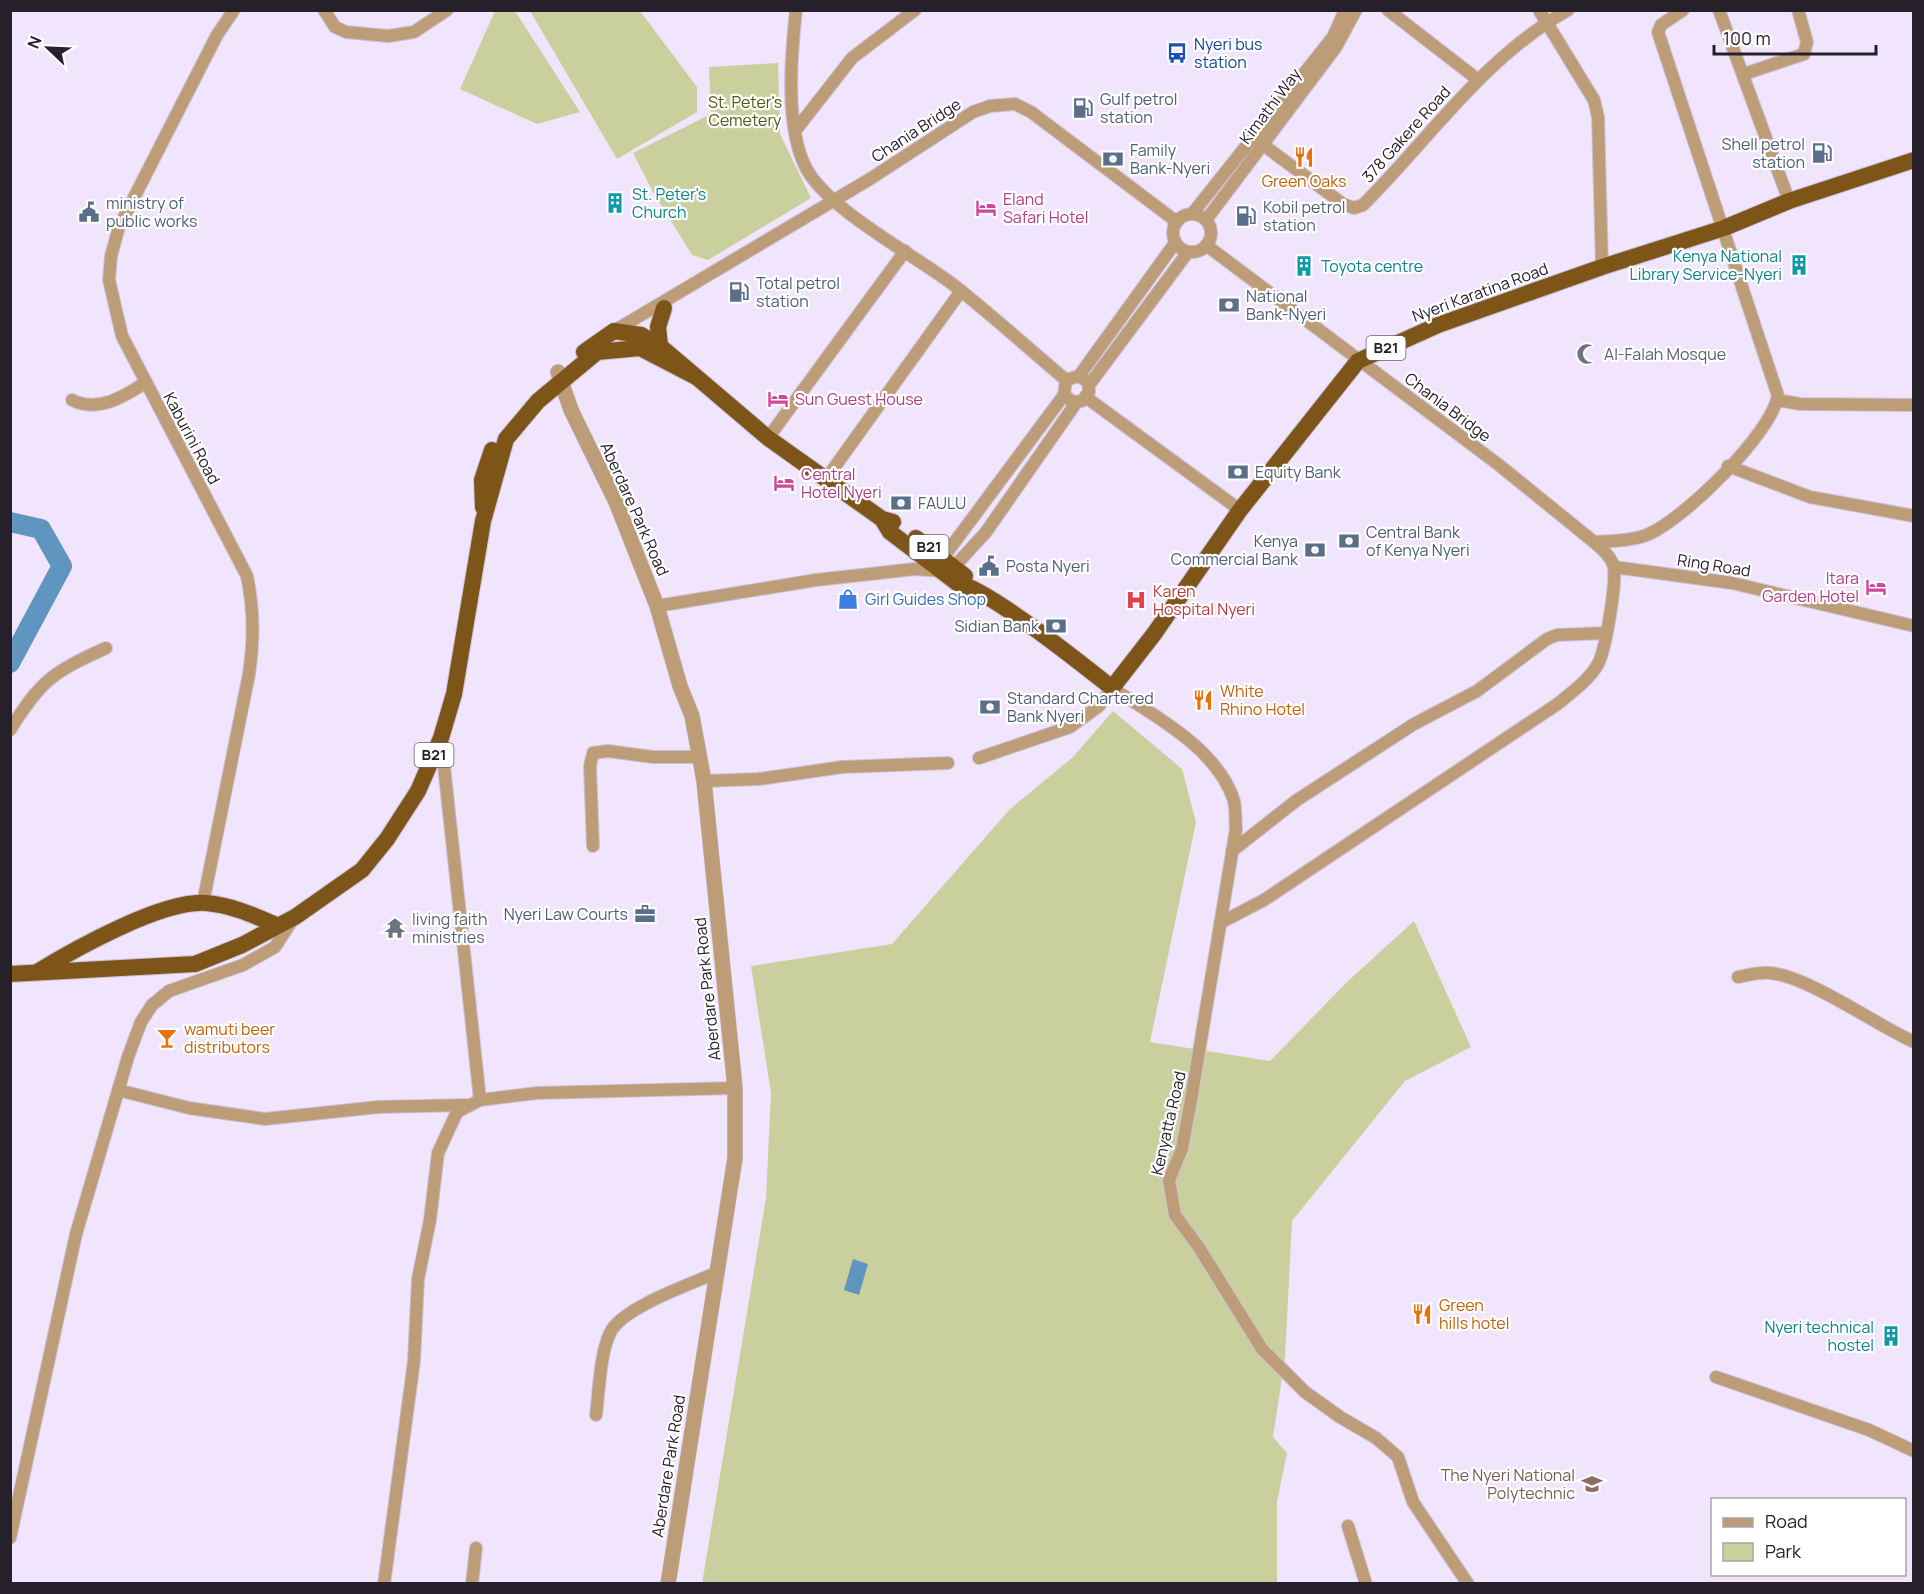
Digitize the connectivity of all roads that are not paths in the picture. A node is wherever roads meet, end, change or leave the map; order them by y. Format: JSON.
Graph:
{"nodes":[{"id":1,"x":234,"y":10,"type":"edge"},
{"id":2,"x":324,"y":10,"type":"edge"},
{"id":3,"x":447,"y":10,"type":"edge"},
{"id":4,"x":796,"y":10,"type":"edge"},
{"id":5,"x":915,"y":10,"type":"edge"},
{"id":6,"x":1346,"y":10,"type":"edge"},
{"id":7,"x":1356,"y":10,"type":"edge"},
{"id":8,"x":1388,"y":10,"type":"edge"},
{"id":9,"x":1539,"y":10,"type":"edge"},
{"id":10,"x":1568,"y":10,"type":"edge"},
{"id":11,"x":1683,"y":10,"type":"edge"},
{"id":12,"x":1719,"y":10,"type":"edge"},
{"id":13,"x":1798,"y":10,"type":"edge"},
{"id":14,"x":1547,"y":22,"type":"junction"},
{"id":15,"x":1744,"y":74,"type":"junction"},
{"id":16,"x":1477,"y":79,"type":"junction"},
{"id":17,"x":795,"y":130,"type":"junction"},
{"id":18,"x":1262,"y":144,"type":"junction"},
{"id":19,"x":1914,"y":159,"type":"edge"},
{"id":20,"x":832,"y":199,"type":"junction"},
{"id":21,"x":1789,"y":201,"type":"junction"},
{"id":22,"x":1192,"y":214,"type":"junction"},
{"id":23,"x":1206,"y":220,"type":"junction"},
{"id":24,"x":1177,"y":222,"type":"junction"},
{"id":25,"x":1724,"y":228,"type":"junction"},
{"id":26,"x":1175,"y":243,"type":"junction"},
{"id":27,"x":1206,"y":245,"type":"junction"},
{"id":28,"x":905,"y":251,"type":"junction"},
{"id":29,"x":1188,"y":252,"type":"junction"},
{"id":30,"x":730,"y":262,"type":"junction"},
{"id":31,"x":1602,"y":267,"type":"junction"},
{"id":32,"x":961,"y":291,"type":"junction"},
{"id":33,"x":664,"y":308,"type":"junction"},
{"id":34,"x":620,"y":332,"type":"junction"},
{"id":35,"x":660,"y":346,"type":"junction"},
{"id":36,"x":597,"y":352,"type":"junction"},
{"id":37,"x":1358,"y":361,"type":"junction"},
{"id":38,"x":694,"y":376,"type":"junction"},
{"id":39,"x":1073,"y":378,"type":"junction"},
{"id":40,"x":554,"y":381,"type":"junction"},
{"id":41,"x":145,"y":383,"type":"junction"},
{"id":42,"x":1064,"y":394,"type":"junction"},
{"id":43,"x":1084,"y":395,"type":"junction"},
{"id":44,"x":72,"y":400,"type":"dead end"},
{"id":45,"x":1777,"y":400,"type":"junction"},
{"id":46,"x":1914,"y":405,"type":"edge"},
{"id":47,"x":768,"y":438,"type":"junction"},
{"id":48,"x":1728,"y":466,"type":"junction"},
{"id":49,"x":826,"y":479,"type":"junction"},
{"id":50,"x":1240,"y":510,"type":"junction"},
{"id":51,"x":1914,"y":516,"type":"edge"},
{"id":52,"x":1594,"y":542,"type":"junction"},
{"id":53,"x":936,"y":565,"type":"junction"},
{"id":54,"x":1614,"y":567,"type":"junction"},
{"id":55,"x":657,"y":606,"type":"junction"},
{"id":56,"x":1914,"y":626,"type":"edge"},
{"id":57,"x":1605,"y":633,"type":"junction"},
{"id":58,"x":106,"y":648,"type":"dead end"},
{"id":59,"x":1112,"y":688,"type":"junction"},
{"id":60,"x":10,"y":730,"type":"edge"},
{"id":61,"x":441,"y":738,"type":"junction"},
{"id":62,"x":700,"y":757,"type":"junction"},
{"id":63,"x":978,"y":758,"type":"dead end"},
{"id":64,"x":948,"y":763,"type":"dead end"},
{"id":65,"x":704,"y":781,"type":"junction"},
{"id":66,"x":592,"y":846,"type":"dead end"},
{"id":67,"x":1232,"y":851,"type":"junction"},
{"id":68,"x":203,"y":903,"type":"junction"},
{"id":69,"x":295,"y":916,"type":"junction"},
{"id":70,"x":1220,"y":923,"type":"junction"},
{"id":71,"x":276,"y":925,"type":"junction"},
{"id":72,"x":10,"y":974,"type":"edge"},
{"id":73,"x":34,"y":974,"type":"junction"},
{"id":74,"x":1738,"y":977,"type":"dead end"},
{"id":75,"x":1914,"y":1042,"type":"edge"},
{"id":76,"x":735,"y":1088,"type":"junction"},
{"id":77,"x":118,"y":1090,"type":"junction"},
{"id":78,"x":474,"y":1103,"type":"junction"},
{"id":79,"x":716,"y":1273,"type":"junction"},
{"id":80,"x":1716,"y":1377,"type":"dead end"},
{"id":81,"x":596,"y":1415,"type":"dead end"},
{"id":82,"x":1914,"y":1451,"type":"edge"},
{"id":83,"x":1348,"y":1526,"type":"dead end"},
{"id":84,"x":10,"y":1538,"type":"edge"},
{"id":85,"x":476,"y":1548,"type":"dead end"},
{"id":86,"x":384,"y":1584,"type":"edge"},
{"id":87,"x":472,"y":1584,"type":"edge"},
{"id":88,"x":668,"y":1584,"type":"edge"},
{"id":89,"x":1366,"y":1584,"type":"edge"},
{"id":90,"x":1468,"y":1584,"type":"edge"}],
"edges":[{"from":1,"to":41,"type":"street","name":"Kaburini Road"},
{"from":2,"to":3,"type":"street"},
{"from":4,"to":17,"type":"street"},
{"from":5,"to":17,"type":"street"},
{"from":6,"to":22,"type":"street","name":"Kimathi Way"},
{"from":7,"to":18,"type":"street","name":"Kimathi Way"},
{"from":8,"to":16,"type":"street"},
{"from":9,"to":14,"type":"street"},
{"from":10,"to":14,"type":"street","name":"378 Gakere Road"},
{"from":11,"to":25,"type":"street"},
{"from":12,"to":15,"type":"street"},
{"from":13,"to":15,"type":"street"},
{"from":14,"to":16,"type":"street","name":"378 Gakere Road"},
{"from":14,"to":31,"type":"street"},
{"from":15,"to":21,"type":"street"},
{"from":16,"to":18,"type":"street","name":"378 Gakere Road"},
{"from":17,"to":20,"type":"street"},
{"from":18,"to":23,"type":"street","name":"Kimathi Way"},
{"from":19,"to":21,"type":"highway","name":"Nyeri Karatina Road","number":"B21"},
{"from":20,"to":24,"type":"street","name":"Chania Bridge"},
{"from":20,"to":28,"type":"street"},
{"from":20,"to":30,"type":"street","name":"Chania Bridge"},
{"from":21,"to":25,"type":"highway","name":"Nyeri Karatina Road","number":"B21"},
{"from":22,"to":23,"type":"street"},
{"from":22,"to":24,"type":"street"},
{"from":23,"to":27,"type":"street"},
{"from":24,"to":26,"type":"street"},
{"from":25,"to":31,"type":"highway","name":"Nyeri Karatina Road","number":"B21"},
{"from":25,"to":45,"type":"street"},
{"from":26,"to":29,"type":"street"},
{"from":26,"to":39,"type":"street"},
{"from":27,"to":29,"type":"street"},
{"from":27,"to":37,"type":"street","name":"Chania Bridge"},
{"from":28,"to":32,"type":"street"},
{"from":28,"to":47,"type":"street"},
{"from":29,"to":43,"type":"street"},
{"from":30,"to":33,"type":"street","name":"Chania Bridge"},
{"from":30,"to":34,"type":"street","name":"Chania Bridge"},
{"from":31,"to":37,"type":"highway","name":"Nyeri Karatina Road","number":"B21"},
{"from":32,"to":39,"type":"street"},
{"from":32,"to":49,"type":"street"},
{"from":33,"to":34,"type":"street","name":"Chania Bridge"},
{"from":33,"to":35,"type":"highway"},
{"from":34,"to":35,"type":"highway","number":"B21"},
{"from":34,"to":36,"type":"street","name":"Chania Bridge"},
{"from":34,"to":40,"type":"highway","number":"B21"},
{"from":35,"to":38,"type":"highway","number":"B21"},
{"from":36,"to":38,"type":"highway","number":"B21"},
{"from":36,"to":40,"type":"highway","number":"B21"},
{"from":37,"to":50,"type":"highway","name":"Nyeri Karatina Road","number":"B21"},
{"from":37,"to":52,"type":"street","name":"Chania Bridge"},
{"from":38,"to":47,"type":"highway","number":"B21"},
{"from":39,"to":42,"type":"street"},
{"from":39,"to":43,"type":"street"},
{"from":40,"to":55,"type":"street","name":"Aberdare Park Road"},
{"from":40,"to":61,"type":"highway","number":"B21"},
{"from":41,"to":44,"type":"street"},
{"from":41,"to":68,"type":"street","name":"Kaburini Road"},
{"from":42,"to":43,"type":"street"},
{"from":42,"to":53,"type":"street"},
{"from":43,"to":50,"type":"street"},
{"from":43,"to":53,"type":"street"},
{"from":45,"to":46,"type":"street"},
{"from":45,"to":48,"type":"street"},
{"from":47,"to":49,"type":"highway","number":"B21"},
{"from":48,"to":51,"type":"street"},
{"from":48,"to":52,"type":"street"},
{"from":49,"to":53,"type":"highway","number":"B21"},
{"from":50,"to":59,"type":"highway","name":"Nyeri Karatina Road","number":"B21"},
{"from":52,"to":54,"type":"street","name":"Chania Bridge"},
{"from":53,"to":55,"type":"street"},
{"from":53,"to":59,"type":"highway","number":"B21"},
{"from":54,"to":56,"type":"street","name":"Ring Road"},
{"from":54,"to":57,"type":"street"},
{"from":55,"to":62,"type":"street","name":"Aberdare Park Road"},
{"from":57,"to":67,"type":"street"},
{"from":57,"to":70,"type":"street"},
{"from":58,"to":60,"type":"street"},
{"from":59,"to":63,"type":"street"},
{"from":59,"to":67,"type":"street","name":"Kenyatta Road"},
{"from":61,"to":69,"type":"highway","number":"B21"},
{"from":61,"to":78,"type":"street"},
{"from":62,"to":65,"type":"street","name":"Aberdare Park Road"},
{"from":62,"to":66,"type":"street"},
{"from":64,"to":65,"type":"street"},
{"from":65,"to":76,"type":"street","name":"Aberdare Park Road"},
{"from":67,"to":70,"type":"street","name":"Kenyatta Road"},
{"from":68,"to":71,"type":"highway"},
{"from":68,"to":73,"type":"highway"},
{"from":69,"to":71,"type":"highway","number":"B21"},
{"from":69,"to":77,"type":"street"},
{"from":70,"to":90,"type":"street","name":"Kenyatta Road"},
{"from":71,"to":73,"type":"highway","number":"B21"},
{"from":72,"to":73,"type":"highway","number":"B21"},
{"from":74,"to":75,"type":"street"},
{"from":76,"to":78,"type":"street"},
{"from":76,"to":79,"type":"street","name":"Aberdare Park Road"},
{"from":77,"to":78,"type":"street"},
{"from":77,"to":84,"type":"street"},
{"from":78,"to":86,"type":"street"},
{"from":79,"to":81,"type":"street"},
{"from":79,"to":88,"type":"street","name":"Aberdare Park Road"},
{"from":80,"to":82,"type":"street"},
{"from":83,"to":89,"type":"street"},
{"from":85,"to":87,"type":"street"}]}
